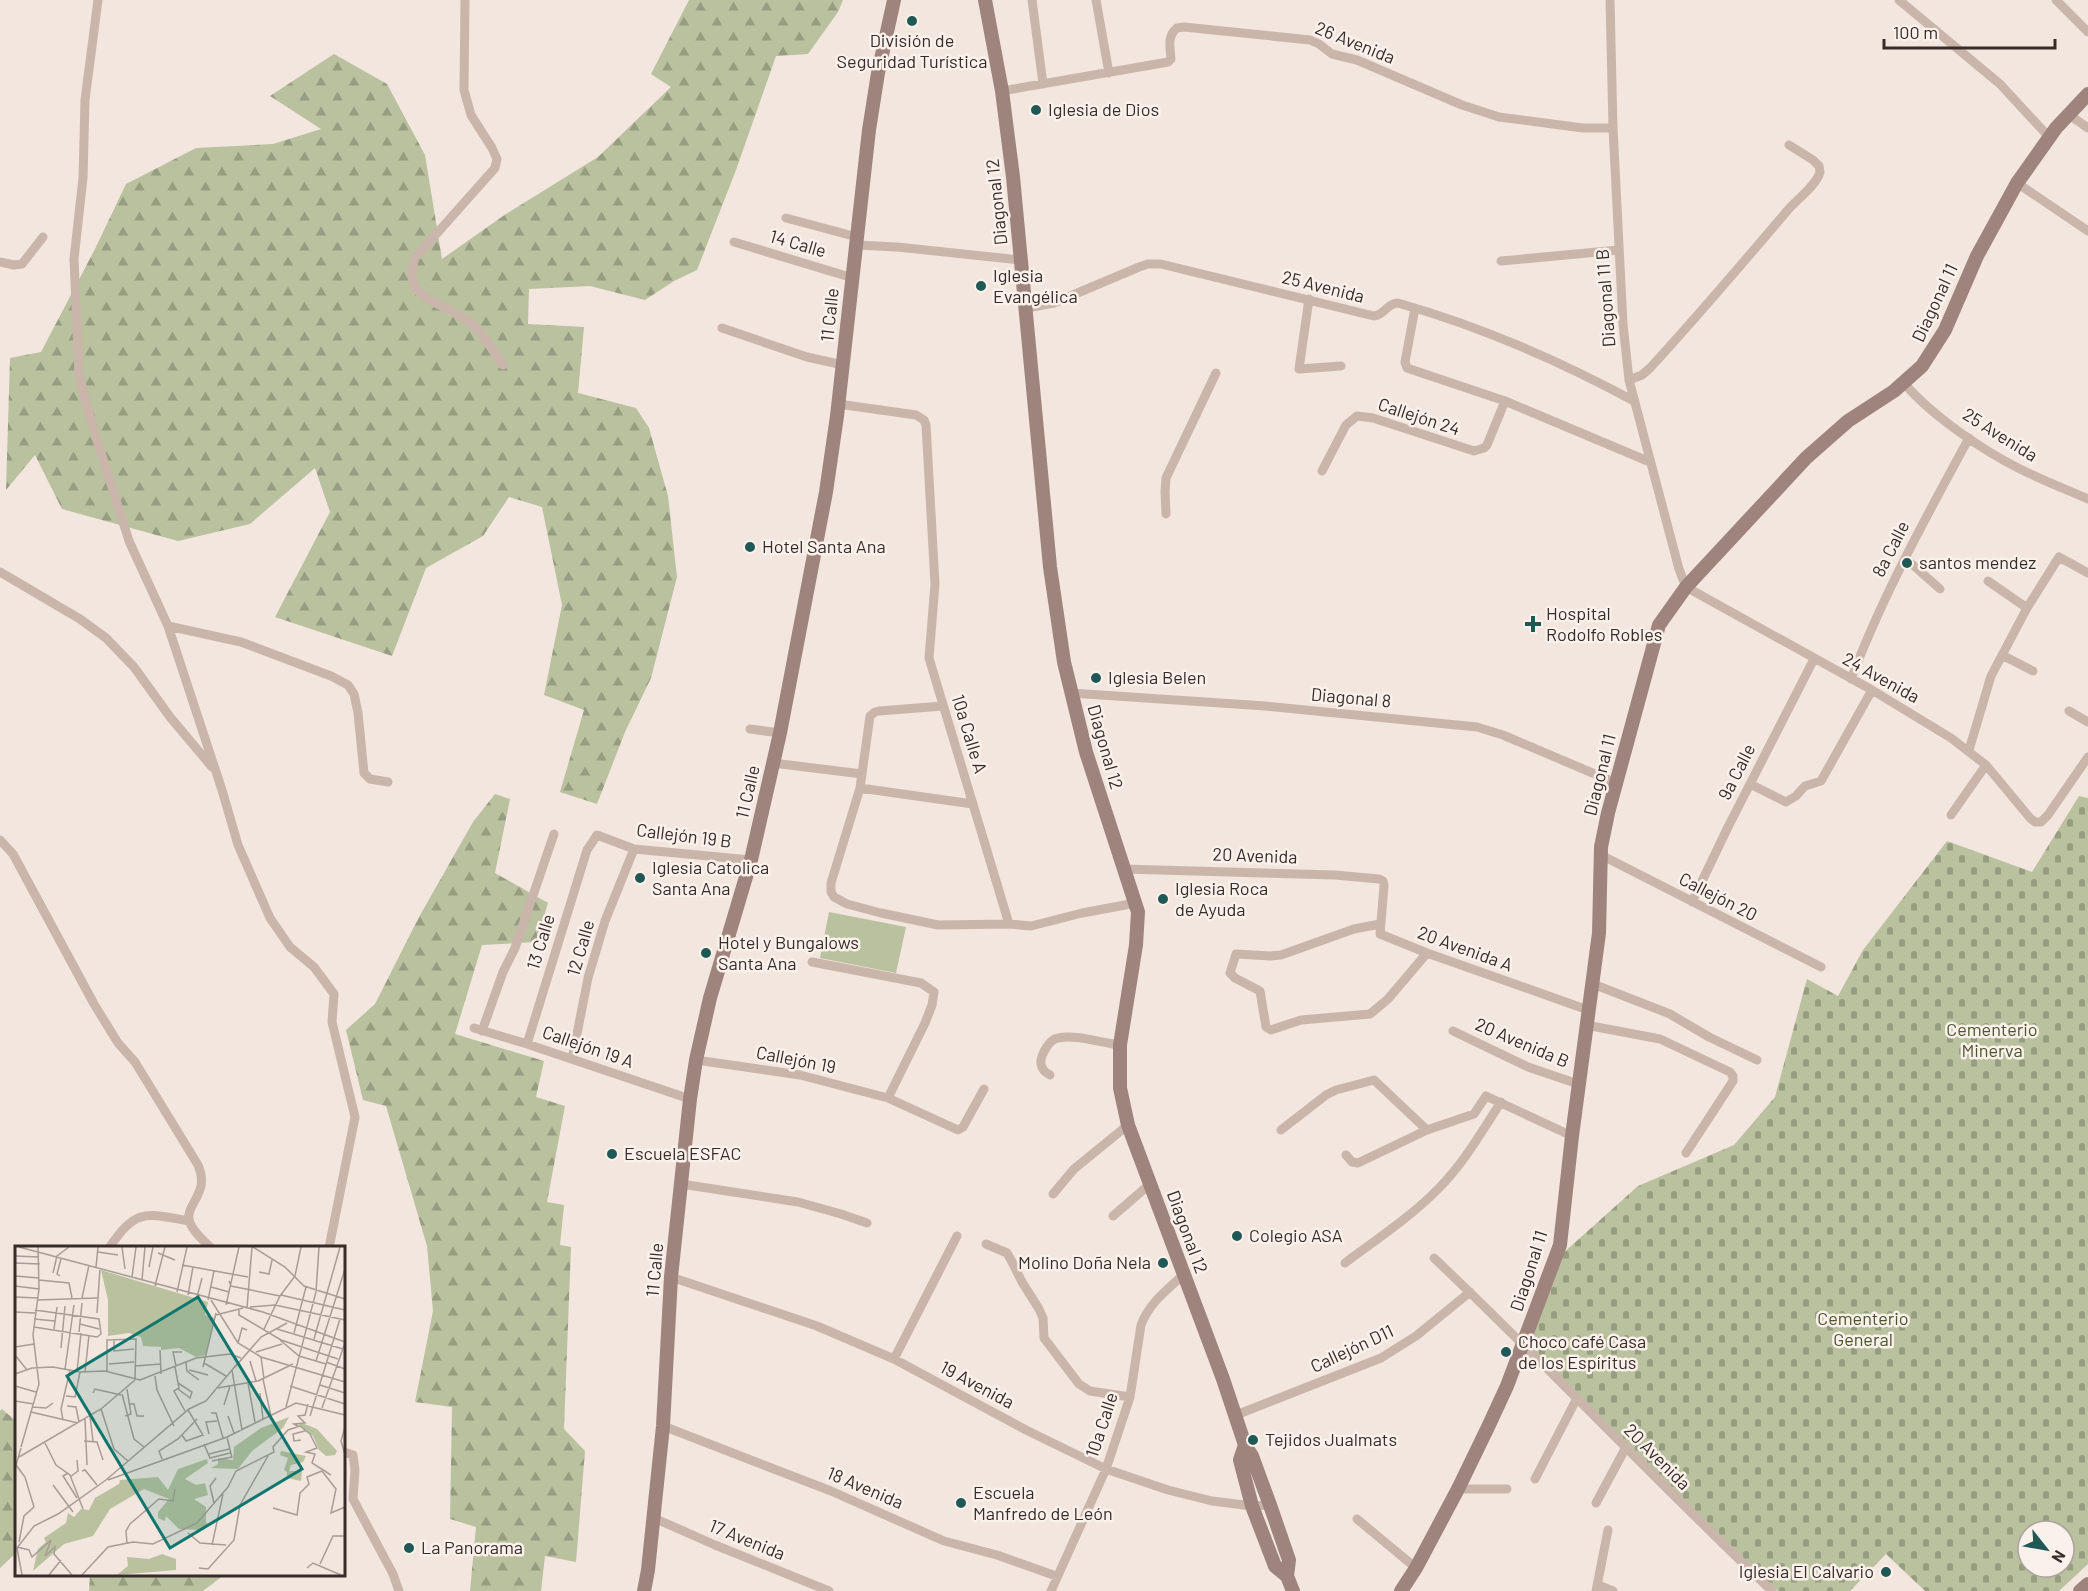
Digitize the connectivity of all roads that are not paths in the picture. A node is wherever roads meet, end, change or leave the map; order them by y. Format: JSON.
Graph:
{"nodes":[{"id":1,"x":98,"y":0,"type":"edge"},
{"id":2,"x":465,"y":0,"type":"edge"},
{"id":3,"x":894,"y":0,"type":"edge"},
{"id":4,"x":986,"y":0,"type":"edge"},
{"id":5,"x":1032,"y":0,"type":"edge"},
{"id":6,"x":1096,"y":0,"type":"edge"},
{"id":7,"x":1610,"y":0,"type":"edge"},
{"id":8,"x":1899,"y":0,"type":"edge"},
{"id":9,"x":2056,"y":0,"type":"edge"},
{"id":10,"x":2088,"y":32,"type":"edge"},
{"id":11,"x":1109,"y":73,"type":"junction"},
{"id":12,"x":1043,"y":84,"type":"junction"},
{"id":13,"x":1002,"y":91,"type":"junction"},
{"id":14,"x":2088,"y":94,"type":"edge"},
{"id":15,"x":2068,"y":114,"type":"junction"},
{"id":16,"x":1613,"y":128,"type":"junction"},
{"id":17,"x":2088,"y":128,"type":"edge"},
{"id":18,"x":2049,"y":137,"type":"junction"},
{"id":19,"x":1790,"y":145,"type":"dead end"},
{"id":20,"x":2017,"y":183,"type":"junction"},
{"id":21,"x":786,"y":218,"type":"dead end"},
{"id":22,"x":2088,"y":231,"type":"edge"},
{"id":23,"x":44,"y":237,"type":"dead end"},
{"id":24,"x":857,"y":241,"type":"junction"},
{"id":25,"x":734,"y":242,"type":"dead end"},
{"id":26,"x":1619,"y":250,"type":"junction"},
{"id":27,"x":1021,"y":260,"type":"junction"},
{"id":28,"x":1501,"y":261,"type":"dead end"},
{"id":29,"x":0,"y":262,"type":"edge"},
{"id":30,"x":853,"y":278,"type":"junction"},
{"id":31,"x":1308,"y":299,"type":"junction"},
{"id":32,"x":1027,"y":308,"type":"junction"},
{"id":33,"x":1415,"y":308,"type":"junction"},
{"id":34,"x":722,"y":328,"type":"dead end"},
{"id":35,"x":503,"y":365,"type":"dead end"},
{"id":36,"x":843,"y":365,"type":"junction"},
{"id":37,"x":1341,"y":366,"type":"dead end"},
{"id":38,"x":1216,"y":373,"type":"dead end"},
{"id":39,"x":1629,"y":380,"type":"junction"},
{"id":40,"x":1904,"y":383,"type":"junction"},
{"id":41,"x":1634,"y":400,"type":"junction"},
{"id":42,"x":1505,"y":401,"type":"junction"},
{"id":43,"x":838,"y":404,"type":"junction"},
{"id":44,"x":1969,"y":438,"type":"junction"},
{"id":45,"x":1650,"y":462,"type":"junction"},
{"id":46,"x":1322,"y":471,"type":"dead end"},
{"id":47,"x":2088,"y":499,"type":"edge"},
{"id":48,"x":1166,"y":514,"type":"dead end"},
{"id":49,"x":1905,"y":558,"type":"junction"},
{"id":50,"x":0,"y":572,"type":"edge"},
{"id":51,"x":2088,"y":573,"type":"edge"},
{"id":52,"x":1988,"y":581,"type":"dead end"},
{"id":53,"x":1686,"y":587,"type":"junction"},
{"id":54,"x":1940,"y":589,"type":"dead end"},
{"id":55,"x":2027,"y":608,"type":"junction"},
{"id":56,"x":168,"y":626,"type":"junction"},
{"id":57,"x":2002,"y":655,"type":"junction"},
{"id":58,"x":1814,"y":659,"type":"junction"},
{"id":59,"x":2033,"y":671,"type":"dead end"},
{"id":60,"x":1851,"y":679,"type":"junction"},
{"id":61,"x":1872,"y":690,"type":"junction"},
{"id":62,"x":1071,"y":693,"type":"junction"},
{"id":63,"x":944,"y":706,"type":"junction"},
{"id":64,"x":2069,"y":711,"type":"dead end"},
{"id":65,"x":2088,"y":722,"type":"edge"},
{"id":66,"x":750,"y":729,"type":"dead end"},
{"id":67,"x":780,"y":733,"type":"junction"},
{"id":68,"x":1969,"y":750,"type":"junction"},
{"id":69,"x":2088,"y":757,"type":"edge"},
{"id":70,"x":773,"y":763,"type":"junction"},
{"id":71,"x":1986,"y":765,"type":"junction"},
{"id":72,"x":215,"y":772,"type":"junction"},
{"id":73,"x":862,"y":774,"type":"junction"},
{"id":74,"x":388,"y":782,"type":"dead end"},
{"id":75,"x":1616,"y":783,"type":"junction"},
{"id":76,"x":1750,"y":784,"type":"junction"},
{"id":77,"x":860,"y":788,"type":"junction"},
{"id":78,"x":973,"y":804,"type":"junction"},
{"id":79,"x":1951,"y":815,"type":"dead end"},
{"id":80,"x":554,"y":834,"type":"dead end"},
{"id":81,"x":0,"y":840,"type":"edge"},
{"id":82,"x":634,"y":849,"type":"junction"},
{"id":83,"x":587,"y":850,"type":"joint"},
{"id":84,"x":1601,"y":855,"type":"junction"},
{"id":85,"x":751,"y":860,"type":"junction"},
{"id":86,"x":1124,"y":869,"type":"junction"},
{"id":87,"x":1692,"y":902,"type":"junction"},
{"id":88,"x":1136,"y":903,"type":"junction"},
{"id":89,"x":1010,"y":924,"type":"junction"},
{"id":90,"x":1380,"y":924,"type":"junction"},
{"id":91,"x":1427,"y":953,"type":"junction"},
{"id":92,"x":812,"y":962,"type":"dead end"},
{"id":93,"x":1821,"y":967,"type":"dead end"},
{"id":94,"x":1593,"y":984,"type":"junction"},
{"id":95,"x":1588,"y":1010,"type":"junction"},
{"id":96,"x":1587,"y":1025,"type":"junction"},
{"id":97,"x":1453,"y":1031,"type":"dead end"},
{"id":98,"x":527,"y":1044,"type":"junction"},
{"id":99,"x":1120,"y":1045,"type":"junction"},
{"id":100,"x":572,"y":1059,"type":"junction"},
{"id":101,"x":696,"y":1060,"type":"junction"},
{"id":102,"x":1757,"y":1060,"type":"dead end"},
{"id":103,"x":1050,"y":1075,"type":"dead end"},
{"id":104,"x":1578,"y":1084,"type":"junction"},
{"id":105,"x":984,"y":1089,"type":"dead end"},
{"id":106,"x":888,"y":1098,"type":"junction"},
{"id":107,"x":690,"y":1099,"type":"junction"},
{"id":108,"x":1501,"y":1102,"type":"junction"},
{"id":109,"x":1128,"y":1125,"type":"junction"},
{"id":110,"x":1281,"y":1130,"type":"dead end"},
{"id":111,"x":1427,"y":1130,"type":"junction"},
{"id":112,"x":1572,"y":1136,"type":"junction"},
{"id":113,"x":1686,"y":1153,"type":"dead end"},
{"id":114,"x":1346,"y":1155,"type":"dead end"},
{"id":115,"x":681,"y":1184,"type":"junction"},
{"id":116,"x":1150,"y":1184,"type":"junction"},
{"id":117,"x":1053,"y":1194,"type":"dead end"},
{"id":118,"x":1113,"y":1216,"type":"dead end"},
{"id":119,"x":189,"y":1221,"type":"junction"},
{"id":120,"x":867,"y":1223,"type":"dead end"},
{"id":121,"x":957,"y":1236,"type":"dead end"},
{"id":122,"x":986,"y":1244,"type":"dead end"},
{"id":123,"x":110,"y":1246,"type":"edge"},
{"id":124,"x":209,"y":1246,"type":"edge"},
{"id":125,"x":329,"y":1246,"type":"edge"},
{"id":126,"x":1434,"y":1258,"type":"dead end"},
{"id":127,"x":1346,"y":1263,"type":"dead end"},
{"id":128,"x":1184,"y":1274,"type":"junction"},
{"id":129,"x":671,"y":1277,"type":"junction"},
{"id":130,"x":1470,"y":1292,"type":"junction"},
{"id":131,"x":1523,"y":1344,"type":"junction"},
{"id":132,"x":894,"y":1359,"type":"junction"},
{"id":133,"x":1130,"y":1397,"type":"junction"},
{"id":134,"x":1576,"y":1400,"type":"junction"},
{"id":135,"x":1236,"y":1415,"type":"junction"},
{"id":136,"x":663,"y":1426,"type":"junction"},
{"id":137,"x":1245,"y":1445,"type":"junction"},
{"id":138,"x":1625,"y":1449,"type":"junction"},
{"id":139,"x":345,"y":1452,"type":"edge"},
{"id":140,"x":1106,"y":1469,"type":"junction"},
{"id":141,"x":1535,"y":1479,"type":"dead end"},
{"id":142,"x":1458,"y":1489,"type":"junction"},
{"id":143,"x":1507,"y":1489,"type":"dead end"},
{"id":144,"x":1596,"y":1503,"type":"dead end"},
{"id":145,"x":1270,"y":1505,"type":"junction"},
{"id":146,"x":1252,"y":1506,"type":"junction"},
{"id":147,"x":654,"y":1518,"type":"junction"},
{"id":148,"x":1357,"y":1519,"type":"dead end"},
{"id":149,"x":1608,"y":1530,"type":"dead end"},
{"id":150,"x":1416,"y":1568,"type":"junction"},
{"id":151,"x":1056,"y":1576,"type":"junction"},
{"id":152,"x":1287,"y":1576,"type":"junction"},
{"id":153,"x":2088,"y":1584,"type":"edge"},
{"id":154,"x":1597,"y":1588,"type":"edge"},
{"id":155,"x":399,"y":1591,"type":"edge"},
{"id":156,"x":644,"y":1591,"type":"edge"},
{"id":157,"x":829,"y":1591,"type":"edge"},
{"id":158,"x":1051,"y":1591,"type":"edge"},
{"id":159,"x":1293,"y":1591,"type":"edge"},
{"id":160,"x":1401,"y":1591,"type":"edge"},
{"id":161,"x":1613,"y":1591,"type":"edge"},
{"id":162,"x":1772,"y":1591,"type":"edge"},
{"id":163,"x":2080,"y":1591,"type":"edge"}],
"edges":[{"from":1,"to":56,"type":"street"},
{"from":2,"to":35,"type":"street"},
{"from":3,"to":24,"type":"street","name":"11 Calle"},
{"from":4,"to":13,"type":"street","name":"Diagonal 12"},
{"from":5,"to":12,"type":"street"},
{"from":6,"to":11,"type":"street"},
{"from":7,"to":16,"type":"street","name":"Diagonal 11 B"},
{"from":8,"to":18,"type":"street"},
{"from":9,"to":10,"type":"street"},
{"from":11,"to":12,"type":"street","name":"26 Avenida"},
{"from":11,"to":16,"type":"street","name":"26 Avenida"},
{"from":12,"to":13,"type":"street","name":"26 Avenida"},
{"from":13,"to":27,"type":"street","name":"Diagonal 12"},
{"from":14,"to":15,"type":"street","name":"Diagonal 11"},
{"from":15,"to":17,"type":"street"},
{"from":15,"to":18,"type":"street","name":"Diagonal 11"},
{"from":16,"to":26,"type":"street","name":"Diagonal 11 B"},
{"from":18,"to":20,"type":"street","name":"Diagonal 11"},
{"from":19,"to":39,"type":"street"},
{"from":20,"to":22,"type":"street"},
{"from":20,"to":40,"type":"street","name":"Diagonal 11"},
{"from":21,"to":24,"type":"street"},
{"from":23,"to":29,"type":"street"},
{"from":24,"to":27,"type":"street"},
{"from":24,"to":30,"type":"street","name":"11 Calle"},
{"from":25,"to":30,"type":"street","name":"14 Calle"},
{"from":26,"to":28,"type":"street"},
{"from":26,"to":39,"type":"street","name":"Diagonal 11 B"},
{"from":27,"to":32,"type":"street","name":"Diagonal 12"},
{"from":30,"to":36,"type":"street","name":"11 Calle"},
{"from":31,"to":32,"type":"street","name":"25 Avenida"},
{"from":31,"to":33,"type":"street","name":"25 Avenida"},
{"from":31,"to":37,"type":"street"},
{"from":32,"to":62,"type":"street","name":"Diagonal 12"},
{"from":33,"to":41,"type":"street","name":"25 Avenida"},
{"from":33,"to":42,"type":"street"},
{"from":34,"to":36,"type":"street"},
{"from":36,"to":43,"type":"street","name":"11 Calle"},
{"from":38,"to":48,"type":"street"},
{"from":39,"to":41,"type":"street","name":"Diagonal 11 B"},
{"from":40,"to":44,"type":"street","name":"25 Avenida"},
{"from":40,"to":53,"type":"street","name":"Diagonal 11"},
{"from":41,"to":45,"type":"street","name":"Diagonal 11 B"},
{"from":42,"to":45,"type":"street"},
{"from":42,"to":46,"type":"street","name":"Callejón 24"},
{"from":43,"to":63,"type":"street","name":"10a Calle A"},
{"from":43,"to":67,"type":"street","name":"11 Calle"},
{"from":44,"to":47,"type":"street","name":"25 Avenida"},
{"from":44,"to":49,"type":"street","name":"8a Calle"},
{"from":45,"to":53,"type":"street","name":"Diagonal 11 B"},
{"from":49,"to":54,"type":"street"},
{"from":49,"to":60,"type":"street","name":"8a Calle"},
{"from":50,"to":72,"type":"street"},
{"from":51,"to":55,"type":"street"},
{"from":52,"to":55,"type":"street"},
{"from":53,"to":58,"type":"street","name":"24 Avenida"},
{"from":53,"to":75,"type":"street","name":"Diagonal 11"},
{"from":55,"to":57,"type":"street"},
{"from":56,"to":72,"type":"street"},
{"from":56,"to":74,"type":"street"},
{"from":57,"to":59,"type":"street"},
{"from":57,"to":68,"type":"street"},
{"from":58,"to":60,"type":"street","name":"24 Avenida"},
{"from":58,"to":76,"type":"street","name":"9a Calle"},
{"from":60,"to":61,"type":"street","name":"24 Avenida"},
{"from":61,"to":68,"type":"street","name":"24 Avenida"},
{"from":61,"to":76,"type":"street"},
{"from":62,"to":75,"type":"street","name":"Diagonal 8"},
{"from":62,"to":86,"type":"street","name":"Diagonal 12"},
{"from":63,"to":73,"type":"street"},
{"from":63,"to":78,"type":"street","name":"10a Calle A"},
{"from":64,"to":65,"type":"street"},
{"from":66,"to":67,"type":"street"},
{"from":67,"to":70,"type":"street","name":"11 Calle"},
{"from":68,"to":71,"type":"street","name":"24 Avenida"},
{"from":69,"to":71,"type":"street","name":"24 Avenida"},
{"from":70,"to":73,"type":"street"},
{"from":70,"to":85,"type":"street","name":"11 Calle"},
{"from":71,"to":79,"type":"street"},
{"from":72,"to":125,"type":"street"},
{"from":73,"to":77,"type":"street"},
{"from":75,"to":84,"type":"street","name":"Diagonal 11"},
{"from":76,"to":87,"type":"street","name":"9a Calle"},
{"from":77,"to":78,"type":"street"},
{"from":77,"to":89,"type":"street"},
{"from":78,"to":89,"type":"street","name":"10a Calle A"},
{"from":80,"to":98,"type":"street","name":"Callejón 19 A"},
{"from":81,"to":119,"type":"street"},
{"from":82,"to":83,"type":"street","name":"Callejón 19 B"},
{"from":82,"to":85,"type":"street","name":"Callejón 19 B"},
{"from":82,"to":100,"type":"street","name":"12 Calle"},
{"from":83,"to":98,"type":"street","name":"13 Calle"},
{"from":84,"to":87,"type":"street","name":"Callejón 20"},
{"from":84,"to":94,"type":"street","name":"Diagonal 11"},
{"from":85,"to":101,"type":"street","name":"11 Calle"},
{"from":86,"to":88,"type":"street","name":"Diagonal 12"},
{"from":86,"to":90,"type":"street","name":"20 Avenida"},
{"from":87,"to":93,"type":"street","name":"Callejón 20"},
{"from":88,"to":89,"type":"street"},
{"from":88,"to":99,"type":"street","name":"Diagonal 12"},
{"from":90,"to":91,"type":"street","name":"20 Avenida A"},
{"from":90,"to":91,"type":"street"},
{"from":91,"to":95,"type":"street","name":"20 Avenida A"},
{"from":92,"to":106,"type":"street"},
{"from":94,"to":95,"type":"street","name":"Diagonal 11"},
{"from":94,"to":102,"type":"street"},
{"from":95,"to":96,"type":"street","name":"Diagonal 11"},
{"from":96,"to":104,"type":"street","name":"Diagonal 11"},
{"from":96,"to":113,"type":"street"},
{"from":97,"to":104,"type":"street","name":"20 Avenida B"},
{"from":98,"to":100,"type":"street","name":"Callejón 19 A"},
{"from":99,"to":103,"type":"street"},
{"from":99,"to":109,"type":"street","name":"Diagonal 12"},
{"from":100,"to":107,"type":"street","name":"Callejón 19 A"},
{"from":101,"to":106,"type":"street","name":"Callejón 19"},
{"from":101,"to":107,"type":"street","name":"11 Calle"},
{"from":104,"to":112,"type":"street","name":"Diagonal 11"},
{"from":105,"to":106,"type":"street","name":"Callejón 19"},
{"from":107,"to":115,"type":"street","name":"11 Calle"},
{"from":108,"to":111,"type":"street"},
{"from":108,"to":112,"type":"street"},
{"from":108,"to":127,"type":"street"},
{"from":109,"to":116,"type":"street","name":"Diagonal 12"},
{"from":109,"to":117,"type":"street"},
{"from":110,"to":111,"type":"street"},
{"from":111,"to":114,"type":"street"},
{"from":112,"to":131,"type":"street","name":"Diagonal 11"},
{"from":115,"to":120,"type":"street"},
{"from":115,"to":129,"type":"street","name":"11 Calle"},
{"from":116,"to":118,"type":"street"},
{"from":116,"to":128,"type":"street","name":"Diagonal 12"},
{"from":119,"to":123,"type":"street"},
{"from":119,"to":124,"type":"street"},
{"from":121,"to":132,"type":"street"},
{"from":122,"to":133,"type":"street"},
{"from":126,"to":130,"type":"street","name":"20 Avenida"},
{"from":128,"to":133,"type":"street","name":"10a Calle"},
{"from":128,"to":135,"type":"street","name":"Diagonal 12"},
{"from":129,"to":132,"type":"street","name":"19 Avenida"},
{"from":129,"to":136,"type":"street","name":"11 Calle"},
{"from":130,"to":131,"type":"street","name":"20 Avenida"},
{"from":130,"to":135,"type":"street","name":"Callejón D11"},
{"from":131,"to":134,"type":"street","name":"20 Avenida"},
{"from":131,"to":142,"type":"street","name":"Diagonal 11"},
{"from":132,"to":140,"type":"street","name":"19 Avenida"},
{"from":133,"to":140,"type":"street","name":"10a Calle"},
{"from":134,"to":138,"type":"street","name":"20 Avenida"},
{"from":134,"to":141,"type":"street"},
{"from":135,"to":137,"type":"street","name":"Diagonal 12"},
{"from":136,"to":147,"type":"street","name":"11 Calle"},
{"from":136,"to":151,"type":"street","name":"18 Avenida"},
{"from":137,"to":145,"type":"street","name":"Diagonal 12"},
{"from":137,"to":146,"type":"street","name":"Diagonal 12"},
{"from":138,"to":144,"type":"street"},
{"from":138,"to":162,"type":"street","name":"20 Avenida"},
{"from":139,"to":155,"type":"street"},
{"from":140,"to":146,"type":"street","name":"19 Avenida"},
{"from":140,"to":151,"type":"street","name":"10a Calle"},
{"from":142,"to":143,"type":"street"},
{"from":142,"to":150,"type":"street","name":"Diagonal 11"},
{"from":145,"to":146,"type":"street","name":"19 Avenida"},
{"from":145,"to":152,"type":"street","name":"Diagonal 12"},
{"from":146,"to":152,"type":"street","name":"Diagonal 12"},
{"from":147,"to":156,"type":"street","name":"11 Calle"},
{"from":147,"to":157,"type":"street","name":"17 Avenida"},
{"from":148,"to":150,"type":"street"},
{"from":149,"to":154,"type":"street"},
{"from":150,"to":160,"type":"street","name":"Diagonal 11"},
{"from":151,"to":158,"type":"street","name":"10a Calle"},
{"from":152,"to":159,"type":"street","name":"Diagonal 12"},
{"from":153,"to":163,"type":"street"},
{"from":154,"to":161,"type":"street"}]}
